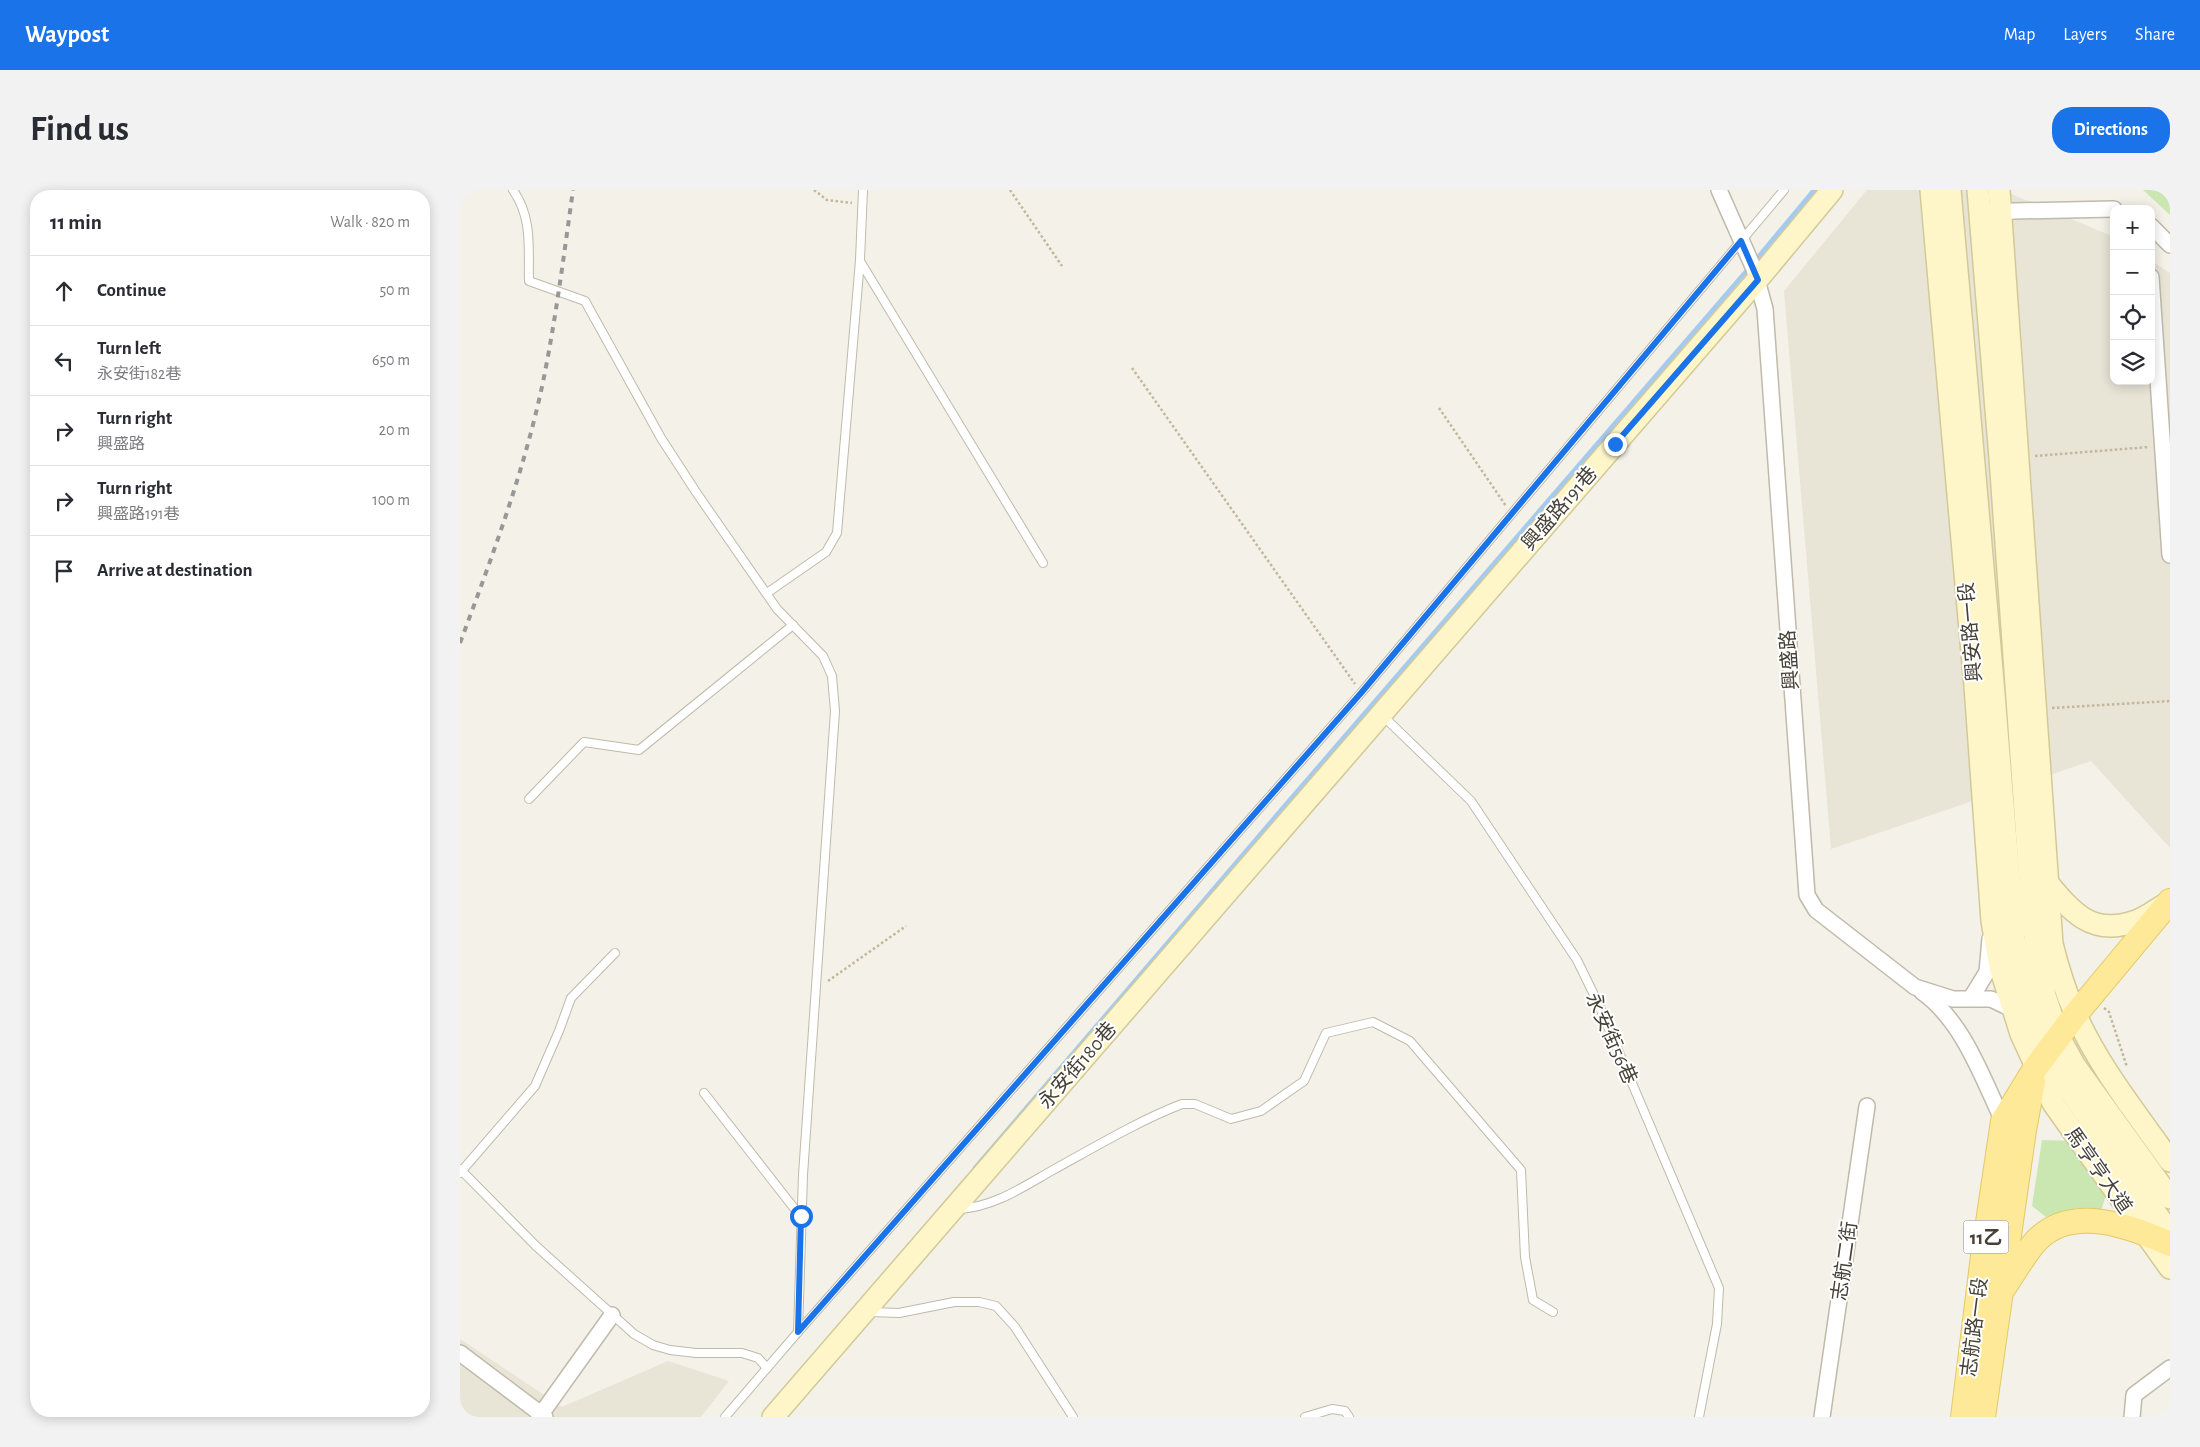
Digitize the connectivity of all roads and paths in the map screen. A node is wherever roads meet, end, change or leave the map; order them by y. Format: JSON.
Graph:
{"nodes":[{"id":1,"x":513,"y":190,"type":"edge"},
{"id":2,"x":814,"y":190,"type":"edge"},
{"id":3,"x":863,"y":190,"type":"edge"},
{"id":4,"x":1010,"y":190,"type":"edge"},
{"id":5,"x":1719,"y":190,"type":"edge"},
{"id":6,"x":1784,"y":190,"type":"edge"},
{"id":7,"x":1832,"y":190,"type":"edge"},
{"id":8,"x":1932,"y":190,"type":"edge"},
{"id":9,"x":1950,"y":190,"type":"edge"},
{"id":10,"x":1978,"y":190,"type":"edge"},
{"id":11,"x":1999,"y":190,"type":"edge"},
{"id":12,"x":862,"y":204,"type":"junction"},
{"id":13,"x":2110,"y":209,"type":"edge"},
{"id":14,"x":1991,"y":213,"type":"junction"},
{"id":15,"x":2155,"y":234,"type":"edge"},
{"id":16,"x":1743,"y":245,"type":"junction"},
{"id":17,"x":2170,"y":245,"type":"edge"},
{"id":18,"x":860,"y":260,"type":"junction"},
{"id":19,"x":1062,"y":266,"type":"dead end"},
{"id":20,"x":1756,"y":274,"type":"junction"},
{"id":21,"x":2153,"y":295,"type":"edge"},
{"id":22,"x":1132,"y":368,"type":"dead end"},
{"id":23,"x":1439,"y":408,"type":"dead end"},
{"id":24,"x":2165,"y":415,"type":"edge"},
{"id":25,"x":2163,"y":446,"type":"junction"},
{"id":26,"x":2009,"y":458,"type":"junction"},
{"id":27,"x":1965,"y":462,"type":"junction"},
{"id":28,"x":1512,"y":514,"type":"junction"},
{"id":29,"x":2170,"y":555,"type":"edge"},
{"id":30,"x":1043,"y":563,"type":"dead end"},
{"id":31,"x":767,"y":593,"type":"junction"},
{"id":32,"x":792,"y":625,"type":"junction"},
{"id":33,"x":1361,"y":693,"type":"junction"},
{"id":34,"x":2170,"y":701,"type":"edge"},
{"id":35,"x":2026,"y":710,"type":"junction"},
{"id":36,"x":1380,"y":713,"type":"junction"},
{"id":37,"x":1986,"y":713,"type":"junction"},
{"id":38,"x":529,"y":799,"type":"dead end"},
{"id":39,"x":2030,"y":865,"type":"junction"},
{"id":40,"x":2047,"y":882,"type":"junction"},
{"id":41,"x":2169,"y":902,"type":"edge"},
{"id":42,"x":1992,"y":921,"type":"junction"},
{"id":43,"x":906,"y":926,"type":"dead end"},
{"id":44,"x":614,"y":953,"type":"dead end"},
{"id":45,"x":1915,"y":987,"type":"junction"},
{"id":46,"x":815,"y":991,"type":"junction"},
{"id":47,"x":2090,"y":996,"type":"junction"},
{"id":48,"x":1971,"y":998,"type":"junction"},
{"id":49,"x":2012,"y":1009,"type":"junction"},
{"id":50,"x":2075,"y":1015,"type":"junction"},
{"id":51,"x":2048,"y":1051,"type":"junction"},
{"id":52,"x":2128,"y":1072,"type":"dead end"},
{"id":53,"x":704,"y":1093,"type":"dead end"},
{"id":54,"x":1866,"y":1106,"type":"dead end"},
{"id":55,"x":2004,"y":1121,"type":"junction"},
{"id":56,"x":2170,"y":1161,"type":"edge"},
{"id":57,"x":461,"y":1171,"type":"edge"},
{"id":58,"x":2170,"y":1198,"type":"edge"},
{"id":59,"x":952,"y":1210,"type":"junction"},
{"id":60,"x":801,"y":1216,"type":"junction"},
{"id":61,"x":2144,"y":1233,"type":"junction"},
{"id":62,"x":2170,"y":1233,"type":"edge"},
{"id":63,"x":2170,"y":1244,"type":"edge"},
{"id":64,"x":2170,"y":1268,"type":"edge"},
{"id":65,"x":2000,"y":1294,"type":"junction"},
{"id":66,"x":865,"y":1312,"type":"junction"},
{"id":67,"x":1553,"y":1312,"type":"dead end"},
{"id":68,"x":612,"y":1315,"type":"junction"},
{"id":69,"x":798,"y":1332,"type":"junction"},
{"id":70,"x":460,"y":1353,"type":"edge"},
{"id":71,"x":767,"y":1368,"type":"junction"},
{"id":72,"x":2170,"y":1368,"type":"edge"},
{"id":73,"x":542,"y":1416,"type":"edge"},
{"id":74,"x":725,"y":1417,"type":"edge"},
{"id":75,"x":773,"y":1417,"type":"edge"},
{"id":76,"x":1072,"y":1417,"type":"edge"},
{"id":77,"x":1305,"y":1417,"type":"edge"},
{"id":78,"x":1349,"y":1417,"type":"edge"},
{"id":79,"x":1699,"y":1417,"type":"edge"},
{"id":80,"x":1822,"y":1417,"type":"edge"},
{"id":81,"x":1963,"y":1417,"type":"edge"},
{"id":82,"x":1983,"y":1417,"type":"edge"},
{"id":83,"x":2132,"y":1417,"type":"edge"}],
"edges":[{"from":1,"to":31,"type":"lane"},
{"from":2,"to":12,"type":"path"},
{"from":3,"to":12,"type":"lane"},
{"from":4,"to":19,"type":"path"},
{"from":5,"to":16,"type":"street","name":"興盛路"},
{"from":6,"to":16,"type":"lane"},
{"from":7,"to":20,"type":"street","name":"興盛路191巷"},
{"from":8,"to":27,"type":"street","name":"興安路一段"},
{"from":9,"to":27,"type":"street","name":"興安路一段"},
{"from":10,"to":14,"type":"street","name":"興安路一段"},
{"from":11,"to":14,"type":"street","name":"興安路一段"},
{"from":12,"to":18,"type":"lane"},
{"from":13,"to":14,"type":"street"},
{"from":14,"to":26,"type":"street","name":"興安路一段"},
{"from":15,"to":17,"type":"street"},
{"from":16,"to":20,"type":"street","name":"興盛路"},
{"from":16,"to":28,"type":"lane"},
{"from":18,"to":30,"type":"lane"},
{"from":18,"to":31,"type":"lane"},
{"from":20,"to":36,"type":"street","name":"興盛路191巷"},
{"from":20,"to":45,"type":"street","name":"興盛路"},
{"from":21,"to":24,"type":"street"},
{"from":22,"to":33,"type":"path"},
{"from":23,"to":28,"type":"path"},
{"from":24,"to":25,"type":"street"},
{"from":25,"to":26,"type":"path"},
{"from":25,"to":29,"type":"street"},
{"from":26,"to":35,"type":"street","name":"興安路一段"},
{"from":27,"to":37,"type":"street","name":"興安路一段"},
{"from":28,"to":33,"type":"lane"},
{"from":31,"to":32,"type":"lane"},
{"from":32,"to":38,"type":"lane"},
{"from":32,"to":46,"type":"lane"},
{"from":33,"to":69,"type":"lane"},
{"from":34,"to":35,"type":"path"},
{"from":35,"to":39,"type":"street","name":"興安路一段"},
{"from":35,"to":40,"type":"street","name":"興安路一段"},
{"from":36,"to":59,"type":"street","name":"永安街180巷"},
{"from":36,"to":79,"type":"lane","name":"永安街56巷"},
{"from":37,"to":42,"type":"street","name":"興安路一段"},
{"from":37,"to":51,"type":"street","name":"興安路一段"},
{"from":39,"to":40,"type":"street"},
{"from":39,"to":51,"type":"street","name":"興安路一段"},
{"from":40,"to":41,"type":"street"},
{"from":40,"to":50,"type":"street","name":"興安路一段"},
{"from":41,"to":47,"type":"main road","name":"志航路一段","number":"11乙"},
{"from":42,"to":48,"type":"street"},
{"from":42,"to":49,"type":"street","name":"興安路一段"},
{"from":43,"to":46,"type":"path"},
{"from":44,"to":57,"type":"lane"},
{"from":45,"to":48,"type":"street","name":"興盛路"},
{"from":45,"to":55,"type":"street"},
{"from":46,"to":60,"type":"lane"},
{"from":47,"to":50,"type":"main road","name":"志航路一段","number":"11乙"},
{"from":47,"to":52,"type":"path"},
{"from":48,"to":49,"type":"street","name":"興盛路"},
{"from":49,"to":51,"type":"street","name":"興安路一段"},
{"from":50,"to":51,"type":"main road","name":"志航路一段","number":"11乙"},
{"from":50,"to":56,"type":"street"},
{"from":51,"to":55,"type":"main road","name":"志航路一段","number":"11乙"},
{"from":51,"to":58,"type":"street","name":"馬亨亨大道"},
{"from":51,"to":61,"type":"street","name":"馬亨亨大道"},
{"from":51,"to":62,"type":"street","name":"馬亨亨大道"},
{"from":51,"to":65,"type":"main road","name":"志航路一段","number":"11乙"},
{"from":53,"to":60,"type":"lane"},
{"from":54,"to":80,"type":"street","name":"志航二街"},
{"from":55,"to":81,"type":"main road","name":"志航路一段","number":"11乙"},
{"from":57,"to":68,"type":"lane"},
{"from":59,"to":66,"type":"street","name":"永安街180巷"},
{"from":59,"to":67,"type":"lane"},
{"from":60,"to":69,"type":"lane"},
{"from":61,"to":63,"type":"main road"},
{"from":61,"to":64,"type":"street","name":"馬亨亨大道"},
{"from":61,"to":65,"type":"main road"},
{"from":65,"to":82,"type":"main road","name":"志航路一段","number":"11乙"},
{"from":66,"to":75,"type":"street","name":"永安街180巷"},
{"from":66,"to":76,"type":"lane"},
{"from":68,"to":71,"type":"lane"},
{"from":68,"to":73,"type":"street"},
{"from":69,"to":71,"type":"lane"},
{"from":70,"to":73,"type":"street"},
{"from":71,"to":74,"type":"lane"},
{"from":72,"to":83,"type":"street"},
{"from":77,"to":78,"type":"lane"}]}
